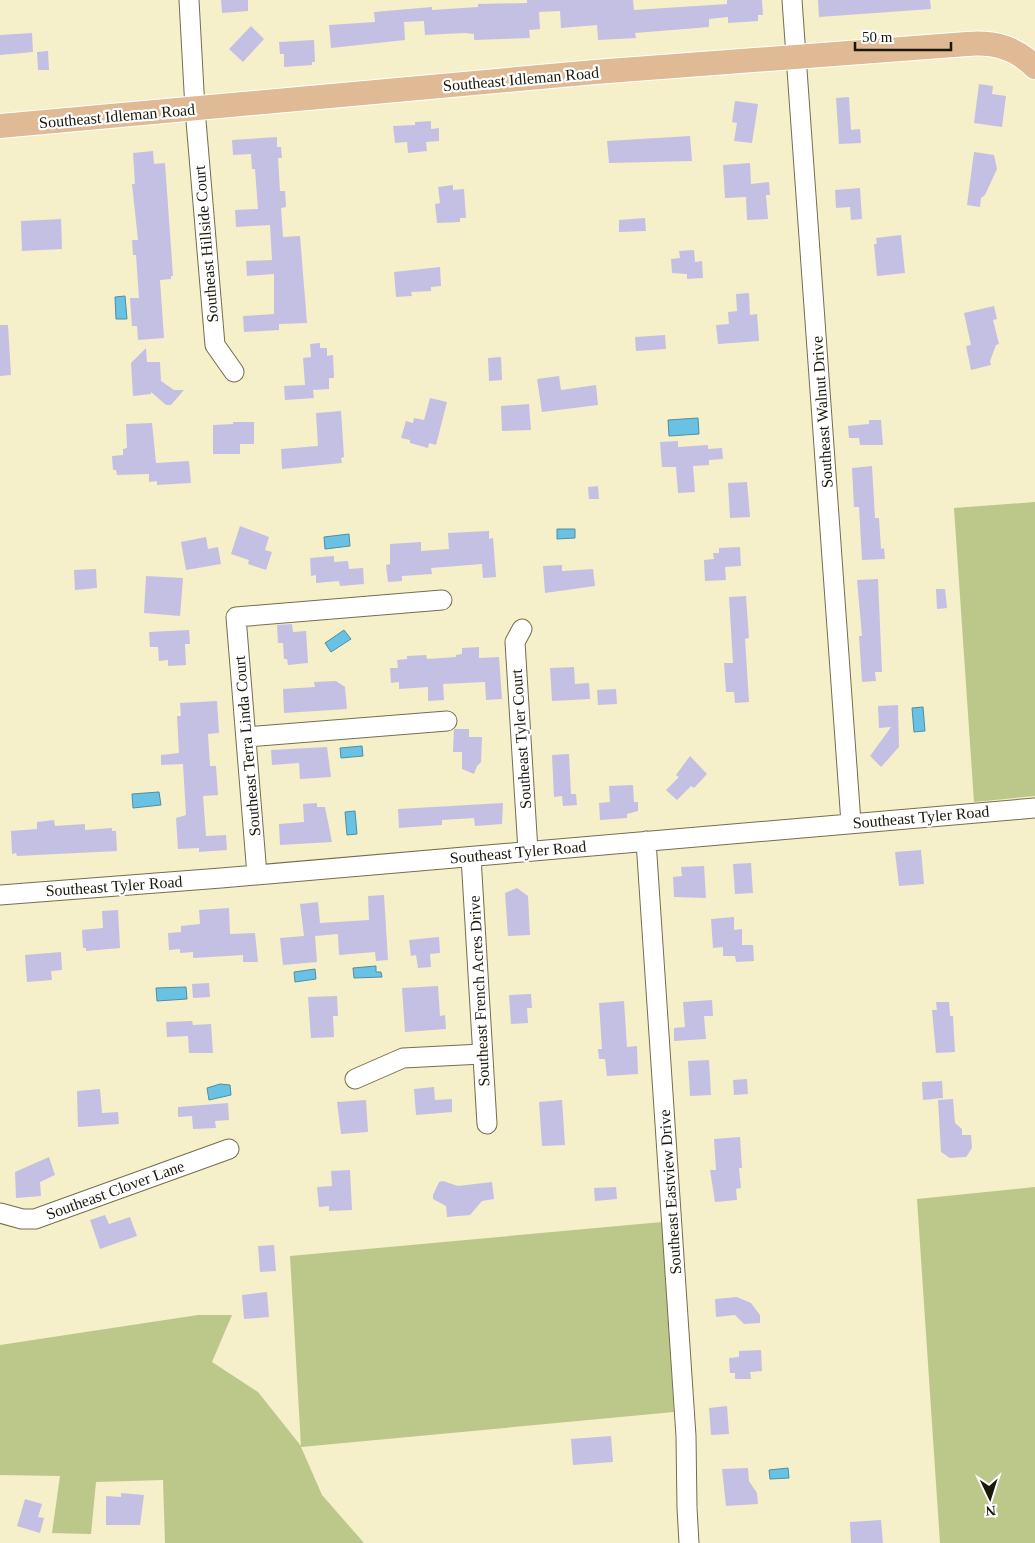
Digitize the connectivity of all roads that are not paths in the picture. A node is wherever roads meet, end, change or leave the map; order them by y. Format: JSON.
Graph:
{"nodes":[{"id":1,"x":189,"y":0,"type":"edge"},
{"id":2,"x":792,"y":0,"type":"edge"},
{"id":3,"x":796,"y":58,"type":"junction"},
{"id":4,"x":1035,"y":67,"type":"edge"},
{"id":5,"x":195,"y":109,"type":"junction"},
{"id":6,"x":0,"y":126,"type":"edge"},
{"id":7,"x":234,"y":372,"type":"dead end"},
{"id":8,"x":442,"y":600,"type":"dead end"},
{"id":9,"x":522,"y":629,"type":"dead end"},
{"id":10,"x":448,"y":721,"type":"dead end"},
{"id":11,"x":246,"y":737,"type":"junction"},
{"id":12,"x":1035,"y":808,"type":"edge"},
{"id":13,"x":851,"y":823,"type":"junction"},
{"id":14,"x":646,"y":841,"type":"junction"},
{"id":15,"x":528,"y":851,"type":"junction"},
{"id":16,"x":471,"y":857,"type":"junction"},
{"id":17,"x":257,"y":875,"type":"junction"},
{"id":18,"x":0,"y":895,"type":"edge"},
{"id":19,"x":482,"y":1054,"type":"junction"},
{"id":20,"x":355,"y":1079,"type":"dead end"},
{"id":21,"x":487,"y":1124,"type":"dead end"},
{"id":22,"x":229,"y":1149,"type":"dead end"},
{"id":23,"x":0,"y":1213,"type":"edge"},
{"id":24,"x":689,"y":1543,"type":"edge"}],
"edges":[{"from":1,"to":5,"type":"street","name":"Southeast Hillside Court"},
{"from":2,"to":3,"type":"street","name":"Southeast Walnut Drive"},
{"from":3,"to":4,"type":"main road","name":"Southeast Idleman Road"},
{"from":3,"to":5,"type":"main road","name":"Southeast Idleman Road"},
{"from":3,"to":13,"type":"street","name":"Southeast Walnut Drive"},
{"from":5,"to":6,"type":"main road","name":"Southeast Idleman Road"},
{"from":5,"to":7,"type":"street","name":"Southeast Hillside Court"},
{"from":8,"to":11,"type":"street","name":"Southeast Terra Linda Court"},
{"from":9,"to":15,"type":"street","name":"Southeast Tyler Court"},
{"from":10,"to":11,"type":"street"},
{"from":11,"to":17,"type":"street","name":"Southeast Terra Linda Court"},
{"from":12,"to":13,"type":"street","name":"Southeast Tyler Road"},
{"from":13,"to":14,"type":"street","name":"Southeast Tyler Road"},
{"from":14,"to":15,"type":"street","name":"Southeast Tyler Road"},
{"from":14,"to":24,"type":"street","name":"Southeast Eastview Drive"},
{"from":15,"to":16,"type":"street","name":"Southeast Tyler Road"},
{"from":16,"to":17,"type":"street","name":"Southeast Tyler Road"},
{"from":16,"to":19,"type":"street","name":"Southeast French Acres Drive"},
{"from":17,"to":18,"type":"street","name":"Southeast Tyler Road"},
{"from":19,"to":20,"type":"street"},
{"from":19,"to":21,"type":"street","name":"Southeast French Acres Drive"},
{"from":22,"to":23,"type":"street","name":"Southeast Clover Lane"}]}
